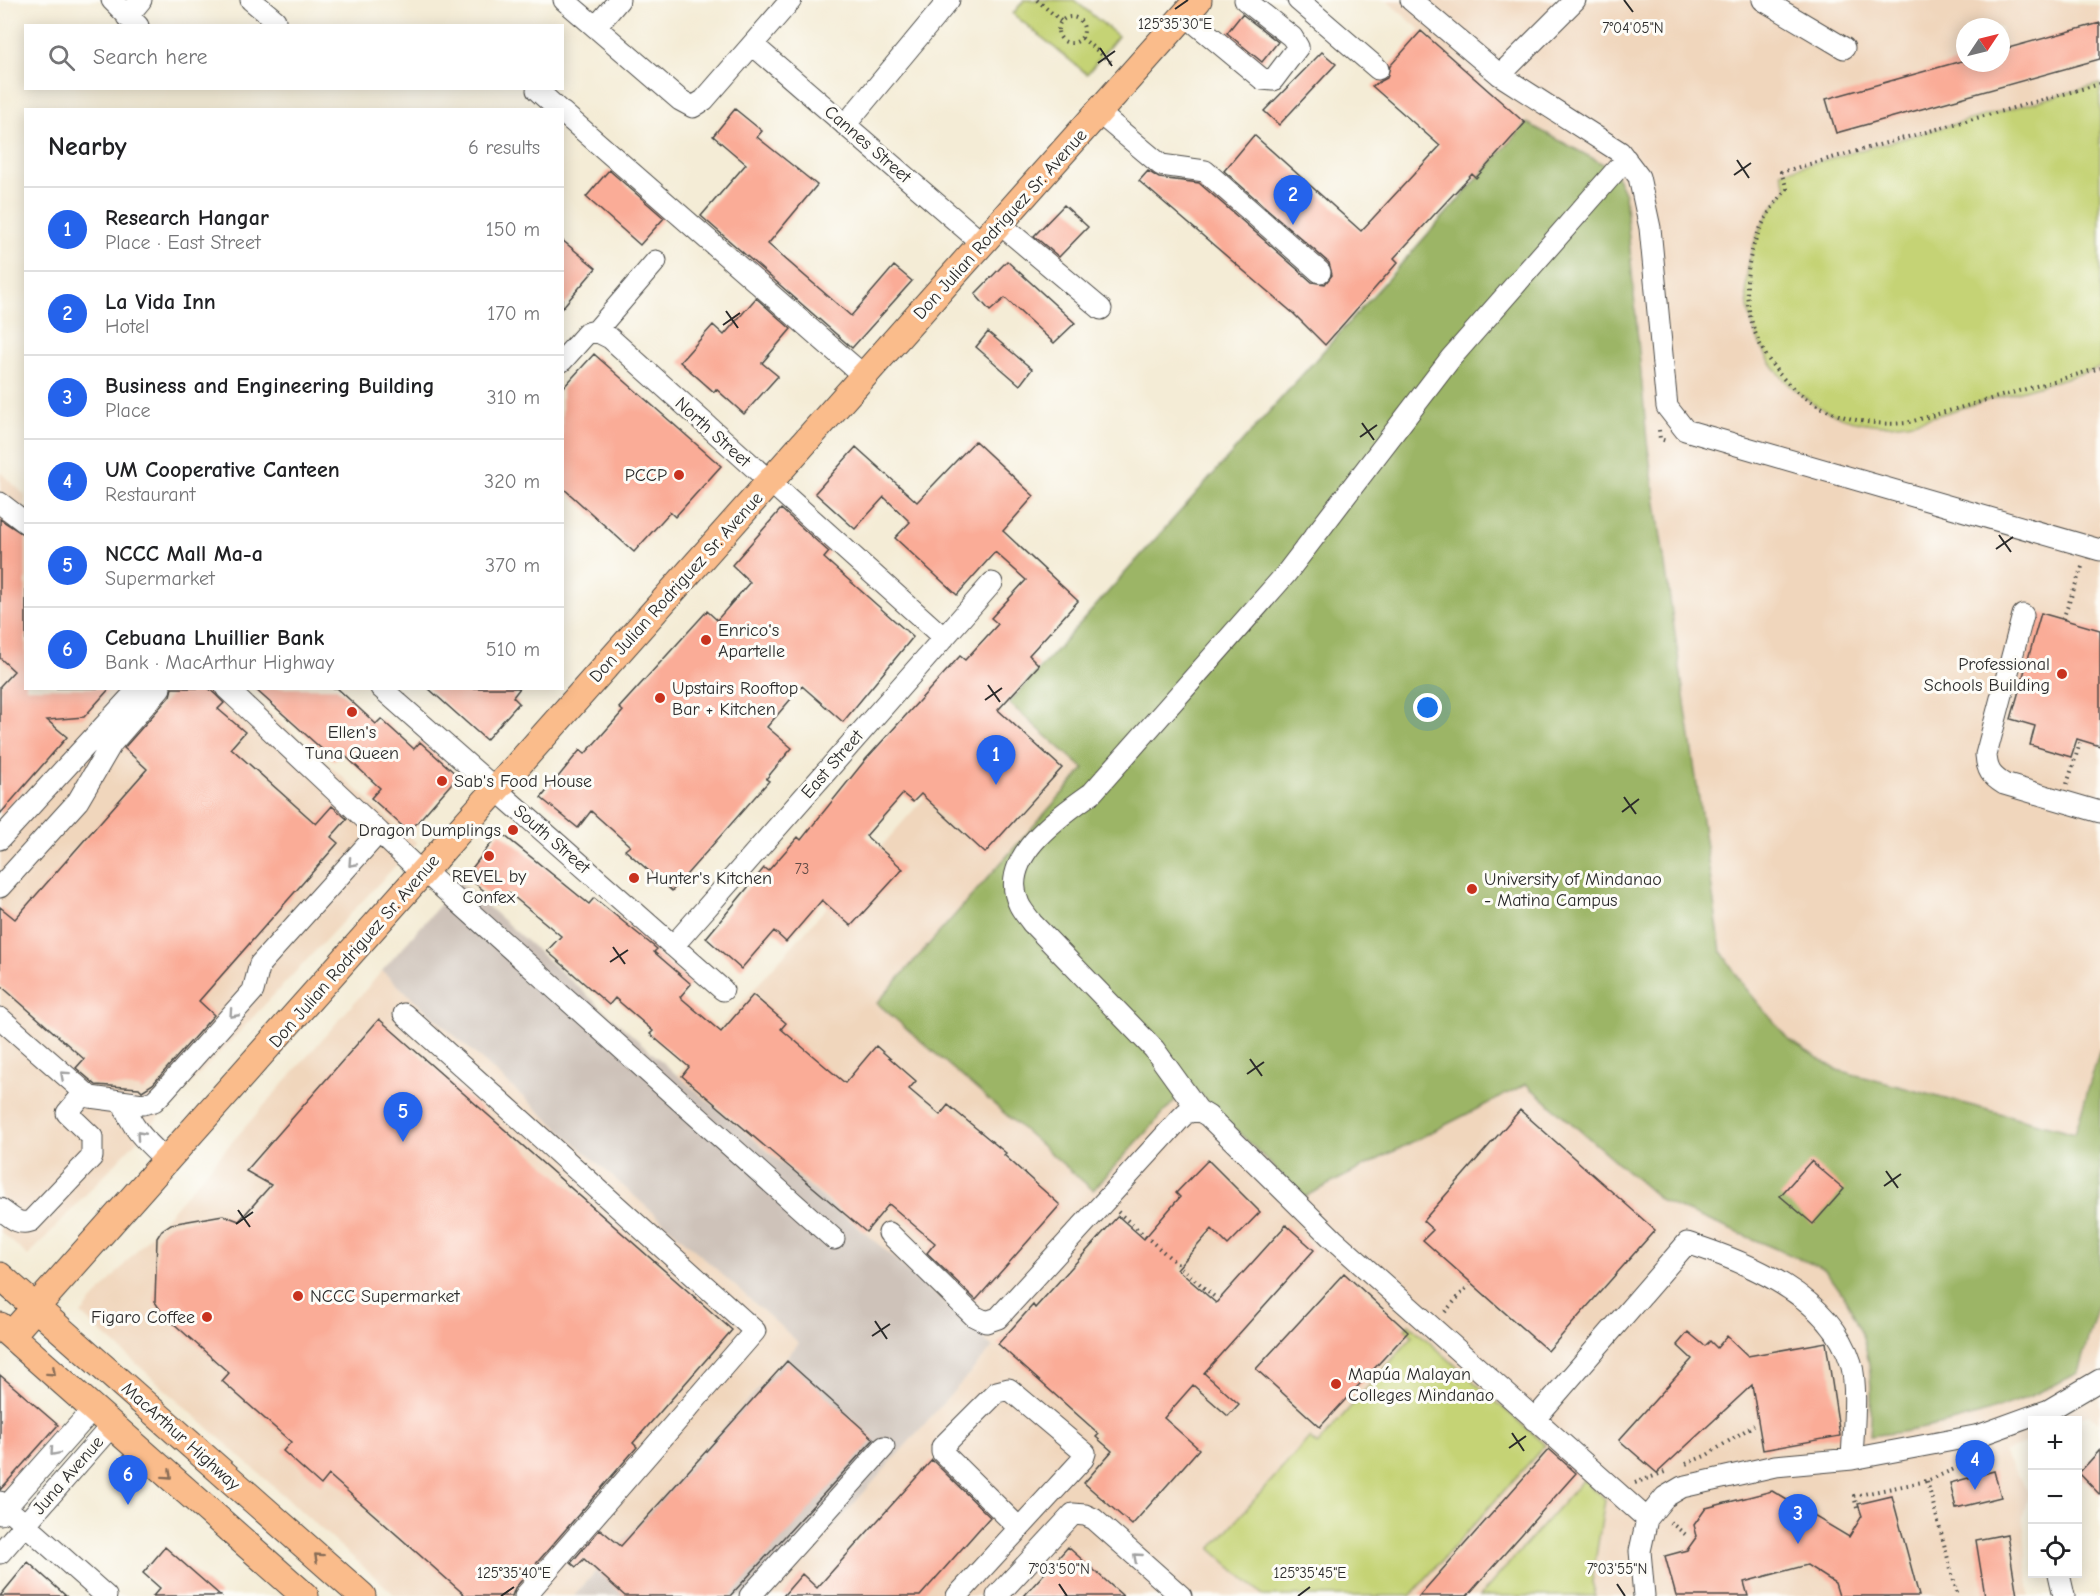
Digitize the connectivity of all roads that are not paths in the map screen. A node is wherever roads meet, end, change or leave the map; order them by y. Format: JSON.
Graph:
{"nodes":[{"id":1,"x":112,"y":0,"type":"edge"},
{"id":2,"x":141,"y":0,"type":"edge"},
{"id":3,"x":250,"y":0,"type":"edge"},
{"id":4,"x":564,"y":0,"type":"edge"},
{"id":5,"x":619,"y":0,"type":"edge"},
{"id":6,"x":791,"y":0,"type":"edge"},
{"id":7,"x":949,"y":0,"type":"edge"},
{"id":8,"x":1245,"y":0,"type":"edge"},
{"id":9,"x":1298,"y":0,"type":"edge"},
{"id":10,"x":1411,"y":0,"type":"edge"},
{"id":11,"x":1575,"y":0,"type":"edge"},
{"id":12,"x":1763,"y":0,"type":"edge"},
{"id":13,"x":1192,"y":8,"type":"edge"},
{"id":14,"x":275,"y":20,"type":"dead end"},
{"id":15,"x":133,"y":21,"type":"edge"},
{"id":16,"x":596,"y":27,"type":"junction"},
{"id":17,"x":753,"y":45,"type":"junction"},
{"id":18,"x":1844,"y":48,"type":"dead end"},
{"id":19,"x":1378,"y":69,"type":"dead end"},
{"id":20,"x":1500,"y":75,"type":"junction"},
{"id":21,"x":537,"y":90,"type":"dead end"},
{"id":22,"x":558,"y":108,"type":"edge"},
{"id":23,"x":1099,"y":113,"type":"junction"},
{"id":24,"x":564,"y":114,"type":"edge"},
{"id":25,"x":845,"y":124,"type":"junction"},
{"id":26,"x":1626,"y":159,"type":"junction"},
{"id":27,"x":991,"y":234,"type":"junction"},
{"id":28,"x":656,"y":261,"type":"dead end"},
{"id":29,"x":1320,"y":272,"type":"dead end"},
{"id":30,"x":1101,"y":309,"type":"dead end"},
{"id":31,"x":592,"y":332,"type":"junction"},
{"id":32,"x":564,"y":358,"type":"edge"},
{"id":33,"x":864,"y":376,"type":"junction"},
{"id":34,"x":769,"y":483,"type":"junction"},
{"id":35,"x":0,"y":503,"type":"edge"},
{"id":36,"x":24,"y":521,"type":"edge"},
{"id":37,"x":2092,"y":558,"type":"edge"},
{"id":38,"x":992,"y":583,"type":"dead end"},
{"id":39,"x":2023,"y":615,"type":"dead end"},
{"id":40,"x":944,"y":638,"type":"junction"},
{"id":41,"x":137,"y":690,"type":"edge"},
{"id":42,"x":158,"y":690,"type":"edge"},
{"id":43,"x":228,"y":690,"type":"edge"},
{"id":44,"x":383,"y":690,"type":"edge"},
{"id":45,"x":496,"y":789,"type":"junction"},
{"id":46,"x":2100,"y":812,"type":"edge"},
{"id":47,"x":379,"y":832,"type":"junction"},
{"id":48,"x":0,"y":838,"type":"edge"},
{"id":49,"x":423,"y":872,"type":"junction"},
{"id":50,"x":0,"y":887,"type":"edge"},
{"id":51,"x":673,"y":946,"type":"junction"},
{"id":52,"x":723,"y":990,"type":"dead end"},
{"id":53,"x":404,"y":1014,"type":"dead end"},
{"id":54,"x":0,"y":1018,"type":"edge"},
{"id":55,"x":84,"y":1094,"type":"junction"},
{"id":56,"x":123,"y":1102,"type":"junction"},
{"id":57,"x":1198,"y":1110,"type":"junction"},
{"id":58,"x":168,"y":1162,"type":"junction"},
{"id":59,"x":0,"y":1209,"type":"edge"},
{"id":60,"x":889,"y":1233,"type":"dead end"},
{"id":61,"x":99,"y":1237,"type":"junction"},
{"id":62,"x":834,"y":1239,"type":"dead end"},
{"id":63,"x":0,"y":1276,"type":"edge"},
{"id":64,"x":36,"y":1307,"type":"junction"},
{"id":65,"x":5,"y":1331,"type":"edge"},
{"id":66,"x":2100,"y":1380,"type":"edge"},
{"id":67,"x":136,"y":1396,"type":"junction"},
{"id":68,"x":103,"y":1417,"type":"junction"},
{"id":69,"x":1534,"y":1420,"type":"junction"},
{"id":70,"x":884,"y":1447,"type":"dead end"},
{"id":71,"x":1852,"y":1459,"type":"junction"},
{"id":72,"x":2,"y":1508,"type":"edge"},
{"id":73,"x":1647,"y":1519,"type":"junction"},
{"id":74,"x":25,"y":1524,"type":"junction"},
{"id":75,"x":1019,"y":1528,"type":"junction"},
{"id":76,"x":0,"y":1553,"type":"edge"},
{"id":77,"x":2060,"y":1578,"type":"edge"},
{"id":78,"x":106,"y":1596,"type":"edge"},
{"id":79,"x":305,"y":1596,"type":"edge"},
{"id":80,"x":362,"y":1596,"type":"edge"},
{"id":81,"x":525,"y":1596,"type":"edge"},
{"id":82,"x":750,"y":1596,"type":"edge"},
{"id":83,"x":957,"y":1596,"type":"edge"},
{"id":84,"x":997,"y":1596,"type":"edge"},
{"id":85,"x":1181,"y":1596,"type":"edge"},
{"id":86,"x":1644,"y":1596,"type":"edge"},
{"id":87,"x":2064,"y":1596,"type":"edge"}],
"edges":[{"from":1,"to":15,"type":"street"},
{"from":2,"to":15,"type":"street"},
{"from":3,"to":14,"type":"street"},
{"from":4,"to":16,"type":"street"},
{"from":5,"to":16,"type":"street"},
{"from":6,"to":17,"type":"street"},
{"from":7,"to":25,"type":"street"},
{"from":8,"to":13,"type":"street"},
{"from":9,"to":19,"type":"street"},
{"from":10,"to":20,"type":"street"},
{"from":11,"to":20,"type":"street"},
{"from":12,"to":18,"type":"street"},
{"from":13,"to":23,"type":"main road","name":"Don Julian Rodriguez Sr. Avenue"},
{"from":16,"to":17,"type":"street"},
{"from":17,"to":25,"type":"street","name":"Cannes Street"},
{"from":20,"to":26,"type":"street"},
{"from":21,"to":22,"type":"street"},
{"from":23,"to":27,"type":"main road","name":"Don Julian Rodriguez Sr. Avenue"},
{"from":23,"to":29,"type":"street"},
{"from":24,"to":33,"type":"street"},
{"from":25,"to":27,"type":"street","name":"Cannes Street"},
{"from":26,"to":37,"type":"street"},
{"from":26,"to":57,"type":"street"},
{"from":27,"to":30,"type":"street","name":"Cannes Street"},
{"from":27,"to":33,"type":"main road","name":"Don Julian Rodriguez Sr. Avenue"},
{"from":28,"to":31,"type":"street"},
{"from":31,"to":32,"type":"street"},
{"from":31,"to":34,"type":"street","name":"North Street"},
{"from":33,"to":34,"type":"main road","name":"Don Julian Rodriguez Sr. Avenue"},
{"from":34,"to":40,"type":"street","name":"North Street"},
{"from":34,"to":45,"type":"main road","name":"Don Julian Rodriguez Sr. Avenue"},
{"from":35,"to":36,"type":"street"},
{"from":38,"to":40,"type":"street","name":"East Street"},
{"from":39,"to":46,"type":"street"},
{"from":40,"to":51,"type":"street","name":"East Street"},
{"from":41,"to":48,"type":"street"},
{"from":42,"to":50,"type":"street"},
{"from":43,"to":47,"type":"street"},
{"from":44,"to":45,"type":"street","name":"South Street"},
{"from":45,"to":49,"type":"main road","name":"Don Julian Rodriguez Sr. Avenue"},
{"from":45,"to":51,"type":"street","name":"South Street"},
{"from":47,"to":49,"type":"street"},
{"from":47,"to":56,"type":"street","one_way":true},
{"from":49,"to":58,"type":"main road","name":"Don Julian Rodriguez Sr. Avenue"},
{"from":49,"to":62,"type":"street"},
{"from":51,"to":52,"type":"street","name":"South Street"},
{"from":53,"to":81,"type":"street"},
{"from":55,"to":54,"type":"street","one_way":true},
{"from":55,"to":56,"type":"street"},
{"from":55,"to":59,"type":"street"},
{"from":58,"to":56,"type":"street","one_way":true},
{"from":57,"to":60,"type":"street"},
{"from":57,"to":69,"type":"street"},
{"from":58,"to":61,"type":"main road","name":"Don Julian Rodriguez Sr. Avenue"},
{"from":61,"to":64,"type":"main road","name":"Don Julian Rodriguez Sr. Avenue"},
{"from":61,"to":67,"type":"street"},
{"from":63,"to":64,"type":"main road","name":"MacArthur Highway"},
{"from":64,"to":65,"type":"main road","name":"Don Julian Rodriguez Sr. Avenue"},
{"from":64,"to":67,"type":"main road","name":"MacArthur Highway"},
{"from":65,"to":68,"type":"main road","name":"MacArthur Highway","one_way":true},
{"from":66,"to":71,"type":"street"},
{"from":80,"to":67,"type":"main road","name":"MacArthur Highway","one_way":true},
{"from":68,"to":72,"type":"street","name":"Juna Avenue","one_way":true},
{"from":68,"to":74,"type":"street","name":"Juna Avenue"},
{"from":68,"to":79,"type":"main road","name":"MacArthur Highway","one_way":true},
{"from":69,"to":71,"type":"street"},
{"from":69,"to":73,"type":"street"},
{"from":70,"to":82,"type":"street"},
{"from":71,"to":73,"type":"street"},
{"from":72,"to":74,"type":"street"},
{"from":73,"to":86,"type":"street"},
{"from":74,"to":76,"type":"street","name":"Juna Avenue"},
{"from":74,"to":78,"type":"street"},
{"from":75,"to":75,"type":"street"},
{"from":75,"to":83,"type":"street"},
{"from":77,"to":87,"type":"street"},
{"from":85,"to":84,"type":"street","one_way":true}]}
